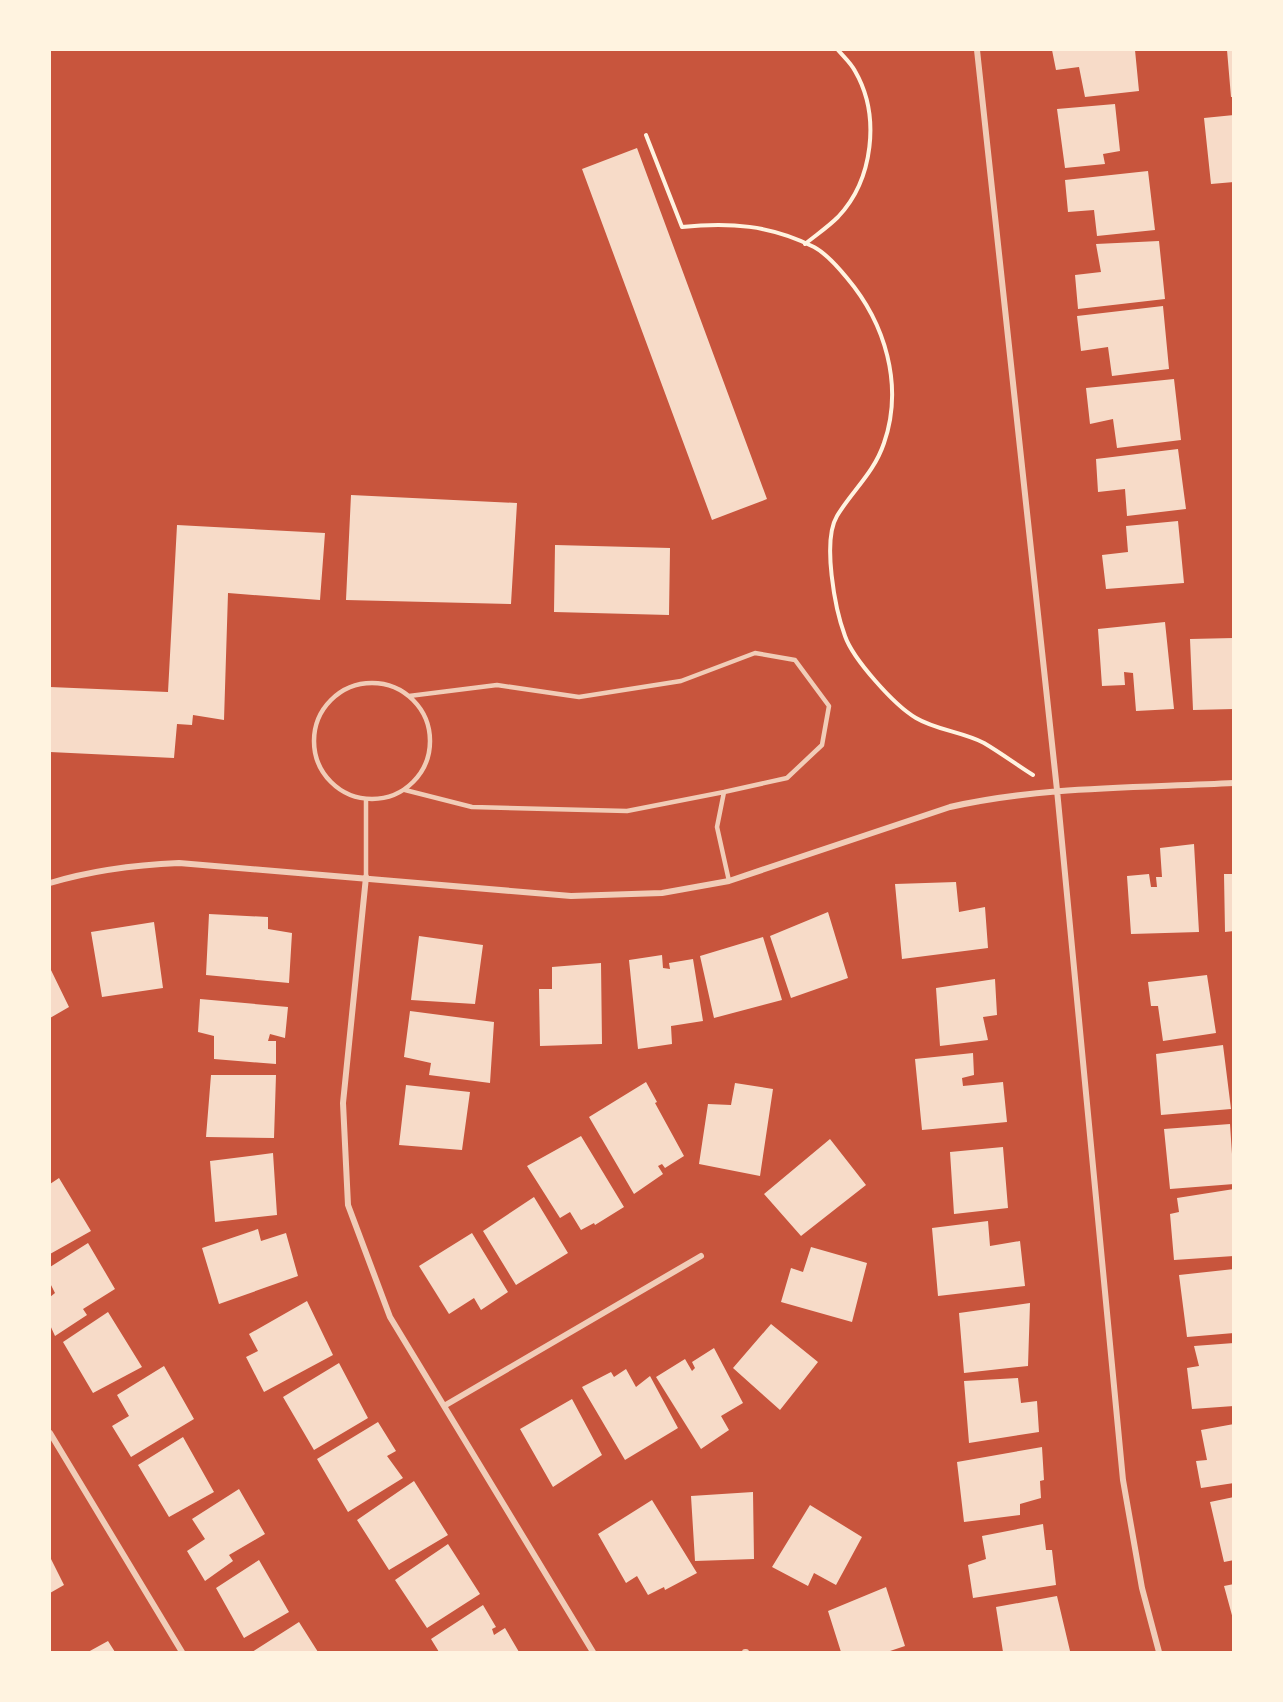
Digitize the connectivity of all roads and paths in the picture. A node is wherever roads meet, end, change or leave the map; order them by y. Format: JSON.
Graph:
{"nodes":[{"id":1,"x":838,"y":50,"type":"edge"},
{"id":2,"x":977,"y":50,"type":"edge"},
{"id":3,"x":646,"y":135,"type":"dead end"},
{"id":4,"x":805,"y":244,"type":"junction"},
{"id":5,"x":409,"y":696,"type":"junction"},
{"id":6,"x":1233,"y":783,"type":"edge"},
{"id":7,"x":405,"y":790,"type":"junction"},
{"id":8,"x":1057,"y":790,"type":"junction"},
{"id":9,"x":724,"y":792,"type":"junction"},
{"id":10,"x":366,"y":799,"type":"junction"},
{"id":11,"x":366,"y":877,"type":"junction"},
{"id":12,"x":729,"y":881,"type":"junction"},
{"id":13,"x":50,"y":883,"type":"edge"},
{"id":14,"x":701,"y":1256,"type":"dead end"},
{"id":15,"x":444,"y":1406,"type":"junction"},
{"id":16,"x":50,"y":1433,"type":"edge"},
{"id":17,"x":182,"y":1653,"type":"edge"},
{"id":18,"x":593,"y":1653,"type":"edge"},
{"id":19,"x":1159,"y":1653,"type":"edge"}],
"edges":[{"from":1,"to":4,"type":"path"},
{"from":2,"to":8,"type":"street"},
{"from":3,"to":4,"type":"path"},
{"from":4,"to":8,"type":"path"},
{"from":5,"to":7,"type":"lane"},
{"from":5,"to":9,"type":"lane"},
{"from":5,"to":10,"type":"lane"},
{"from":6,"to":8,"type":"street"},
{"from":7,"to":9,"type":"lane"},
{"from":7,"to":10,"type":"lane"},
{"from":8,"to":12,"type":"street"},
{"from":8,"to":19,"type":"street"},
{"from":9,"to":12,"type":"lane"},
{"from":10,"to":11,"type":"lane"},
{"from":11,"to":12,"type":"street"},
{"from":11,"to":13,"type":"street"},
{"from":11,"to":15,"type":"street"},
{"from":14,"to":15,"type":"street"},
{"from":15,"to":18,"type":"street"},
{"from":16,"to":17,"type":"street"}]}
